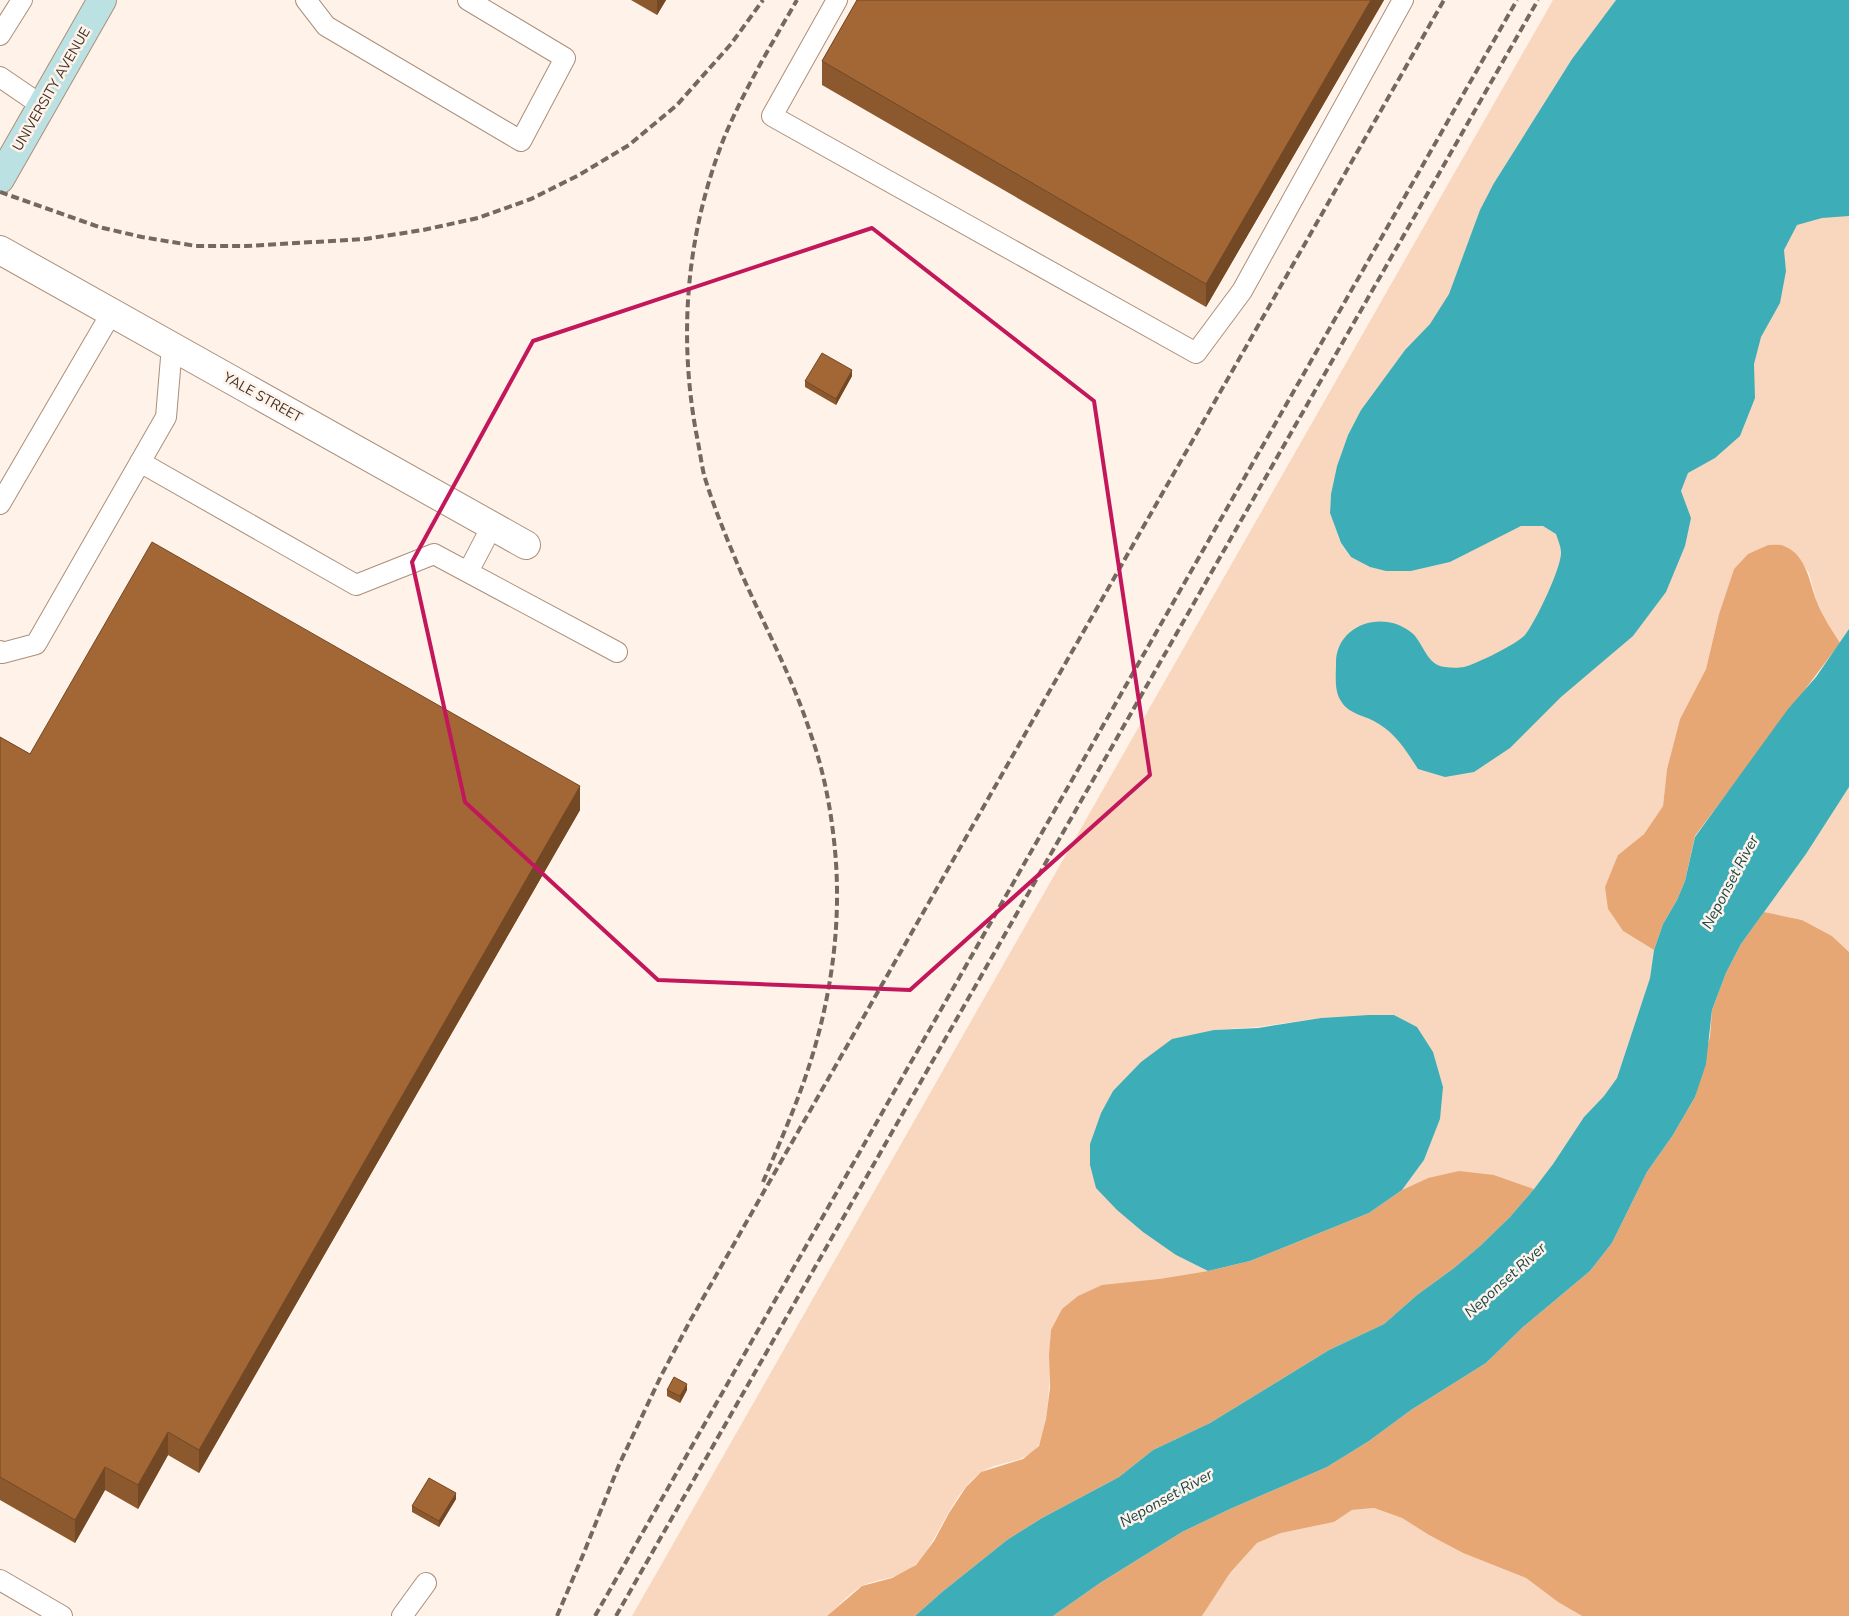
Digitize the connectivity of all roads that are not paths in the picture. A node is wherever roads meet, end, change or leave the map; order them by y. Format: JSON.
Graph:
{"nodes":[{"id":1,"x":22,"y":0,"type":"edge"},
{"id":2,"x":102,"y":0,"type":"edge"},
{"id":3,"x":306,"y":0,"type":"edge"},
{"id":4,"x":468,"y":0,"type":"edge"},
{"id":5,"x":837,"y":0,"type":"edge"},
{"id":6,"x":1403,"y":0,"type":"edge"},
{"id":7,"x":0,"y":35,"type":"edge"},
{"id":8,"x":0,"y":77,"type":"edge"},
{"id":9,"x":41,"y":105,"type":"junction"},
{"id":10,"x":0,"y":178,"type":"edge"},
{"id":11,"x":0,"y":250,"type":"edge"},
{"id":12,"x":112,"y":312,"type":"junction"},
{"id":13,"x":172,"y":346,"type":"junction"},
{"id":14,"x":140,"y":462,"type":"junction"},
{"id":15,"x":0,"y":504,"type":"edge"},
{"id":16,"x":492,"y":526,"type":"junction"},
{"id":17,"x":526,"y":545,"type":"dead end"},
{"id":18,"x":468,"y":572,"type":"junction"},
{"id":19,"x":0,"y":651,"type":"edge"},
{"id":20,"x":617,"y":652,"type":"dead end"},
{"id":21,"x":0,"y":1580,"type":"edge"},
{"id":22,"x":426,"y":1583,"type":"dead end"},
{"id":23,"x":62,"y":1616,"type":"edge"},
{"id":24,"x":402,"y":1616,"type":"edge"}],
"edges":[{"from":1,"to":7,"type":"lane"},
{"from":2,"to":9,"type":"main road","name":"UNIVERSITY AVENUE"},
{"from":3,"to":4,"type":"lane"},
{"from":5,"to":6,"type":"lane"},
{"from":8,"to":9,"type":"lane"},
{"from":9,"to":10,"type":"main road","name":"UNIVERSITY AVENUE"},
{"from":11,"to":12,"type":"street","name":"YALE STREET"},
{"from":12,"to":13,"type":"street","name":"YALE STREET"},
{"from":12,"to":15,"type":"lane"},
{"from":13,"to":14,"type":"lane"},
{"from":13,"to":16,"type":"street","name":"YALE STREET"},
{"from":14,"to":18,"type":"lane"},
{"from":14,"to":19,"type":"lane"},
{"from":16,"to":17,"type":"street","name":"YALE STREET"},
{"from":16,"to":18,"type":"lane"},
{"from":18,"to":20,"type":"lane"},
{"from":21,"to":23,"type":"lane"},
{"from":22,"to":24,"type":"lane"}]}
